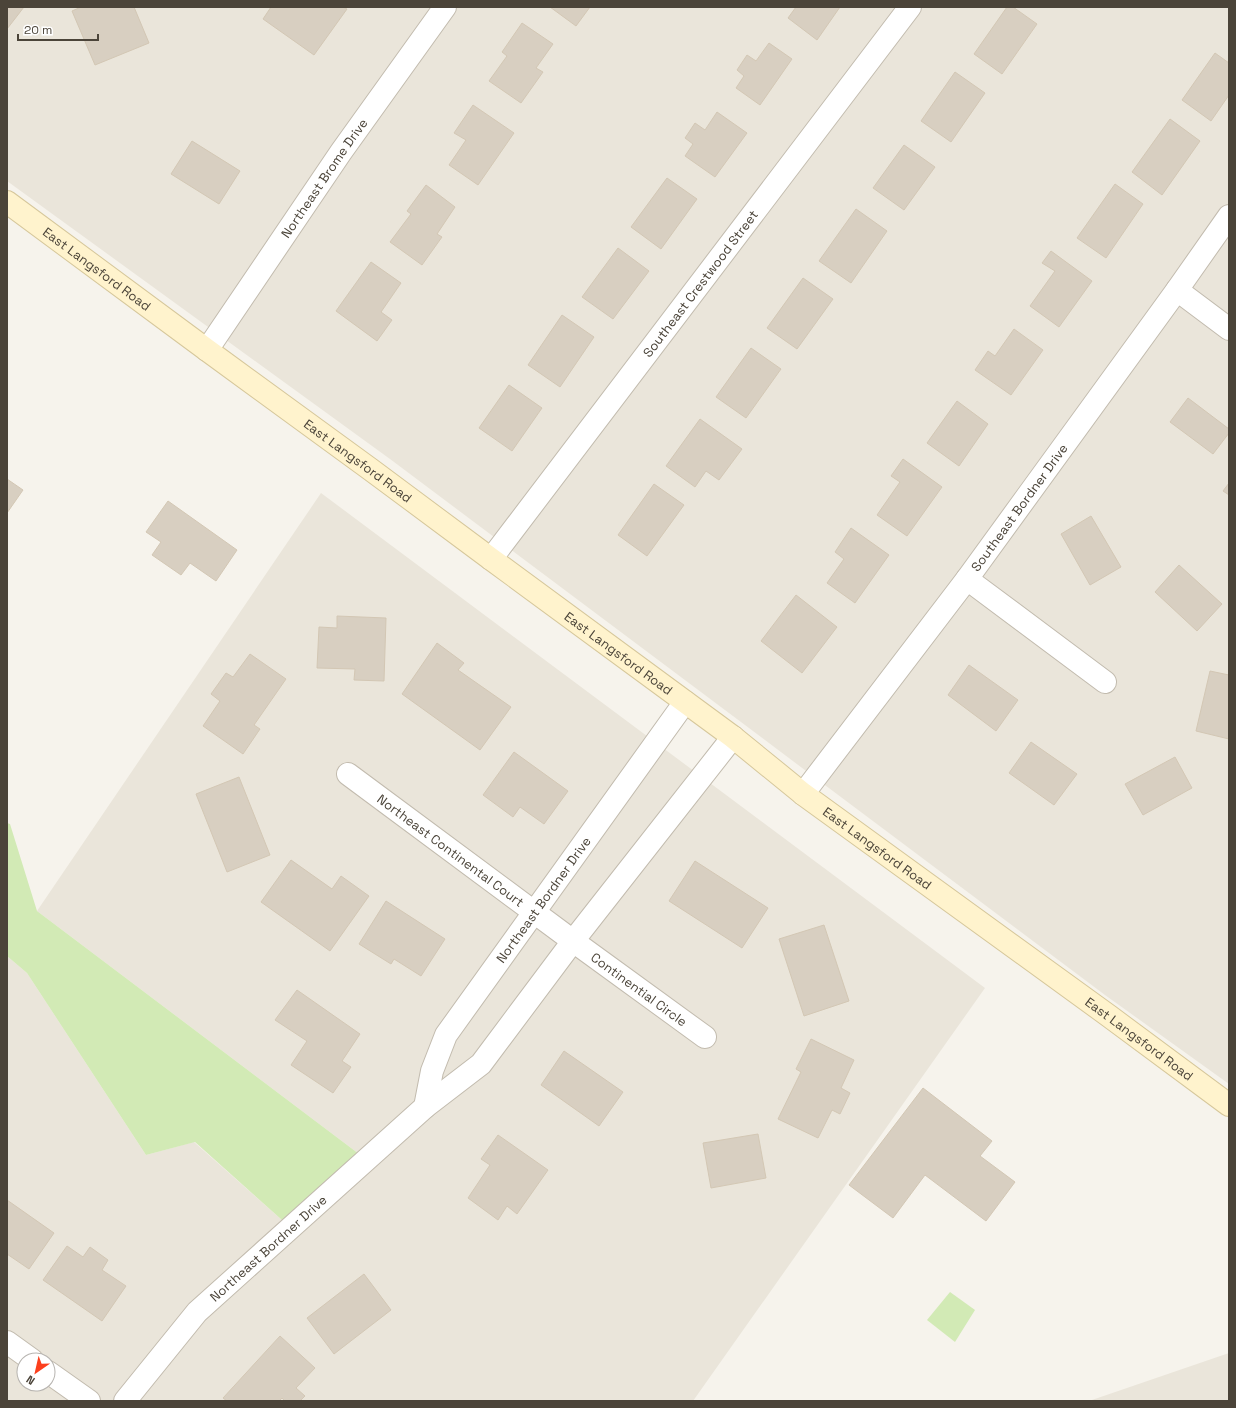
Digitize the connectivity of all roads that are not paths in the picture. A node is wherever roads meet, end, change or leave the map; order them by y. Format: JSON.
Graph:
{"nodes":[{"id":1,"x":444,"y":7,"type":"edge"},
{"id":2,"x":910,"y":7,"type":"edge"},
{"id":3,"x":7,"y":202,"type":"edge"},
{"id":4,"x":1229,"y":216,"type":"edge"},
{"id":5,"x":1177,"y":290,"type":"junction"},
{"id":6,"x":1229,"y":329,"type":"edge"},
{"id":7,"x":207,"y":350,"type":"junction"},
{"id":8,"x":490,"y":559,"type":"junction"},
{"id":9,"x":967,"y":578,"type":"junction"},
{"id":10,"x":1105,"y":682,"type":"dead end"},
{"id":11,"x":685,"y":702,"type":"junction"},
{"id":12,"x":733,"y":737,"type":"junction"},
{"id":13,"x":348,"y":774,"type":"dead end"},
{"id":14,"x":803,"y":794,"type":"junction"},
{"id":15,"x":535,"y":913,"type":"junction"},
{"id":16,"x":573,"y":941,"type":"junction"},
{"id":17,"x":705,"y":1037,"type":"dead end"},
{"id":18,"x":1229,"y":1105,"type":"edge"},
{"id":19,"x":425,"y":1107,"type":"junction"},
{"id":20,"x":7,"y":1342,"type":"edge"},
{"id":21,"x":21,"y":1352,"type":"edge"},
{"id":22,"x":56,"y":1378,"type":"edge"},
{"id":23,"x":89,"y":1401,"type":"edge"},
{"id":24,"x":125,"y":1401,"type":"edge"}],
"edges":[{"from":1,"to":7,"type":"street","name":"Northeast Brome Drive"},
{"from":2,"to":8,"type":"street","name":"Southeast Crestwood Street"},
{"from":3,"to":7,"type":"street","name":"East Langsford Road"},
{"from":4,"to":5,"type":"street","name":"Southeast Bordner Drive"},
{"from":5,"to":6,"type":"street"},
{"from":5,"to":9,"type":"street","name":"Southeast Bordner Drive"},
{"from":7,"to":8,"type":"street","name":"East Langsford Road"},
{"from":8,"to":11,"type":"street","name":"East Langsford Road"},
{"from":9,"to":10,"type":"street"},
{"from":9,"to":14,"type":"street","name":"Southeast Bordner Drive"},
{"from":11,"to":12,"type":"street","name":"East Langsford Road"},
{"from":11,"to":15,"type":"street","name":"Northeast Bordner Drive"},
{"from":12,"to":14,"type":"street","name":"East Langsford Road"},
{"from":12,"to":16,"type":"street","name":"Northeast Bordner Drive"},
{"from":13,"to":15,"type":"street","name":"Northeast Continental Court"},
{"from":14,"to":18,"type":"street","name":"East Langsford Road"},
{"from":15,"to":16,"type":"street","name":"Northeast Continental Court"},
{"from":15,"to":19,"type":"street","name":"Northeast Bordner Drive"},
{"from":16,"to":17,"type":"street","name":"Continential Circle"},
{"from":16,"to":19,"type":"street","name":"Northeast Bordner Drive"},
{"from":19,"to":24,"type":"street","name":"Northeast Bordner Drive"},
{"from":20,"to":21,"type":"street"},
{"from":22,"to":23,"type":"street"}]}
